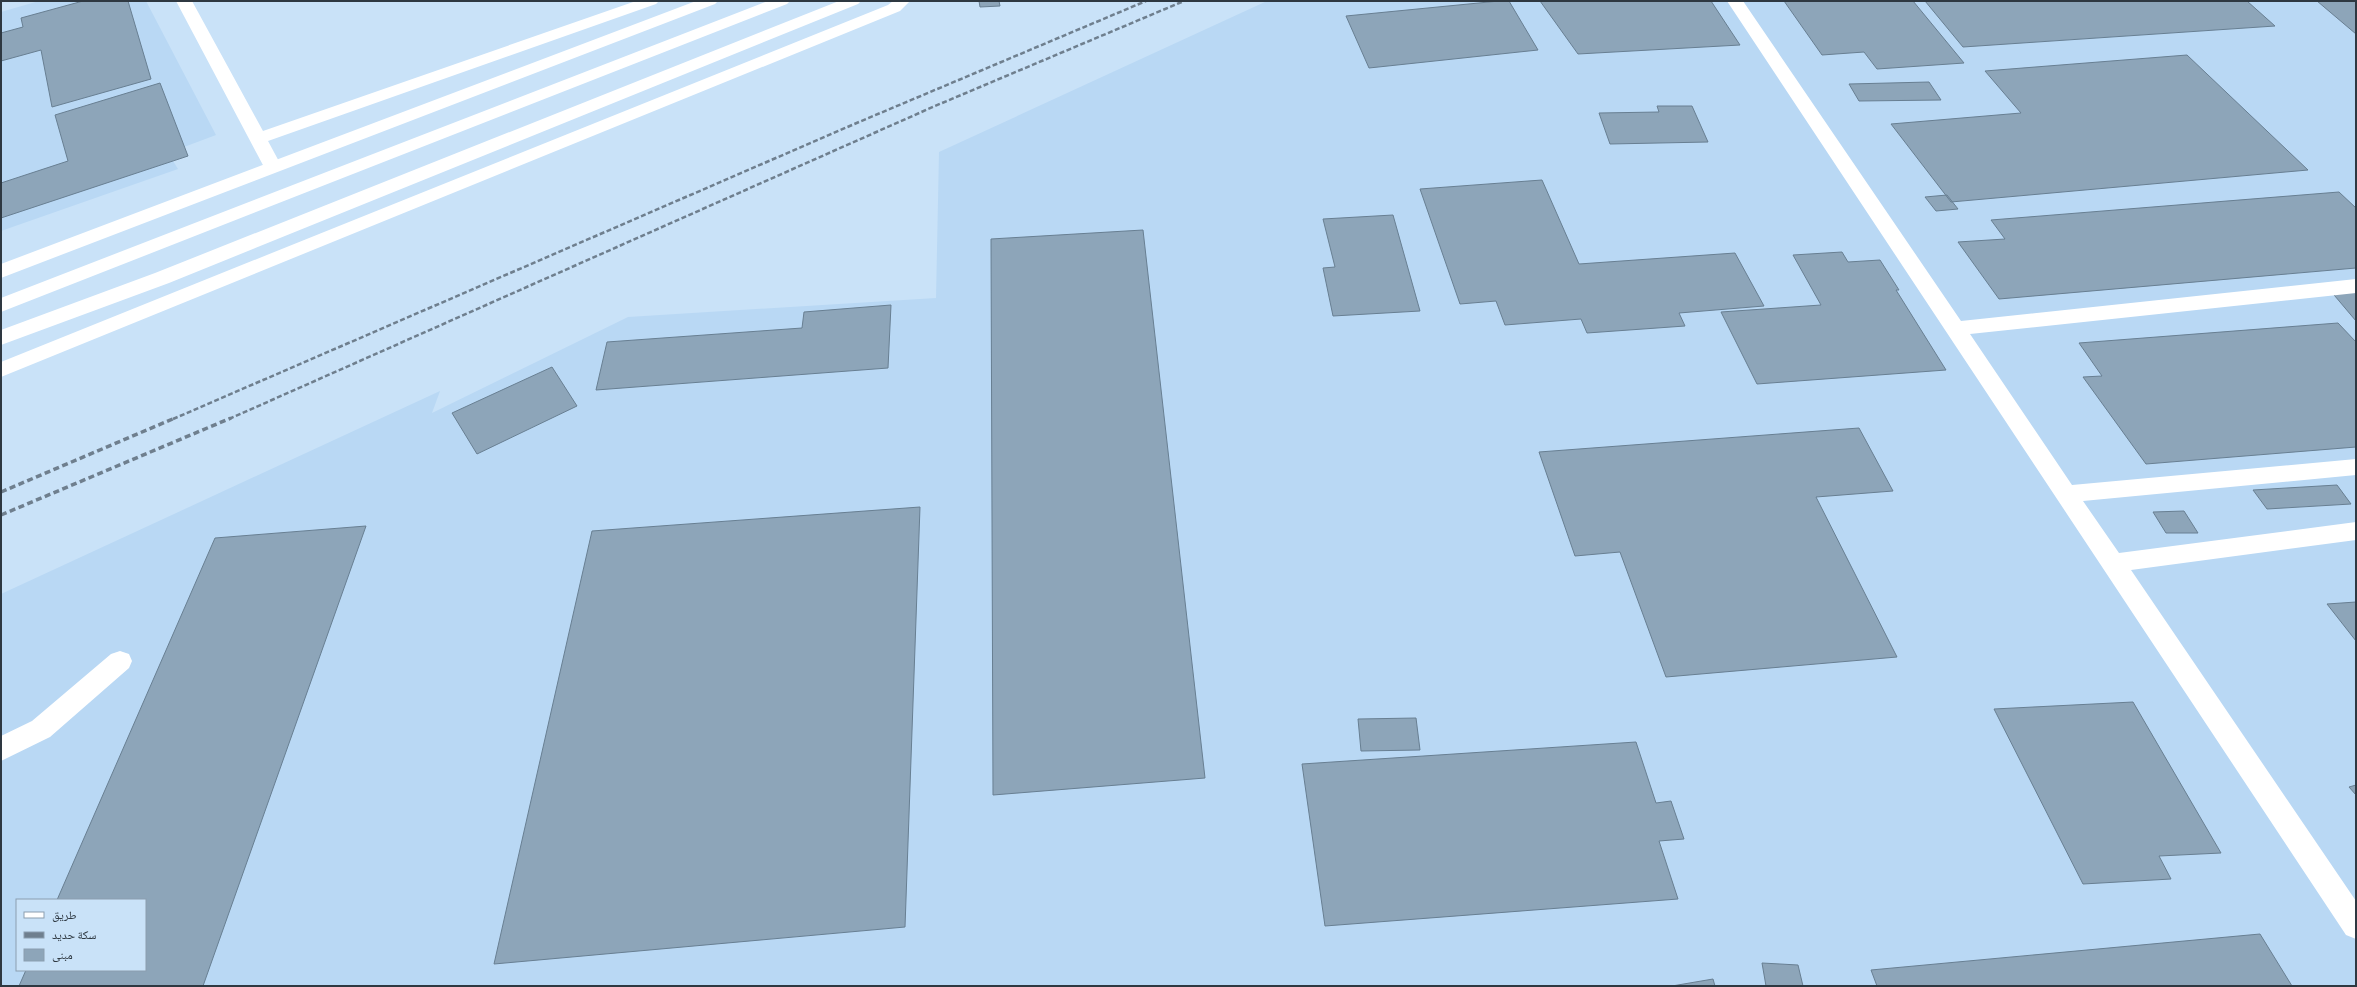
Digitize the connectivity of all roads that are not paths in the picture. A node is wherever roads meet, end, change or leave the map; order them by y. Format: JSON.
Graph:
{"nodes":[{"id":1,"x":184,"y":1,"type":"edge"},
{"id":2,"x":651,"y":1,"type":"edge"},
{"id":3,"x":710,"y":1,"type":"edge"},
{"id":4,"x":782,"y":1,"type":"edge"},
{"id":5,"x":853,"y":1,"type":"edge"},
{"id":6,"x":902,"y":1,"type":"edge"},
{"id":7,"x":1735,"y":1,"type":"edge"},
{"id":8,"x":258,"y":140,"type":"junction"},
{"id":9,"x":273,"y":167,"type":"junction"},
{"id":10,"x":1,"y":271,"type":"edge"},
{"id":11,"x":2356,"y":286,"type":"edge"},
{"id":12,"x":1,"y":305,"type":"edge"},
{"id":13,"x":1955,"y":329,"type":"junction"},
{"id":14,"x":1,"y":338,"type":"edge"},
{"id":15,"x":1,"y":370,"type":"edge"},
{"id":16,"x":2356,"y":467,"type":"edge"},
{"id":17,"x":2066,"y":494,"type":"junction"},
{"id":18,"x":2356,"y":531,"type":"edge"},
{"id":19,"x":2113,"y":563,"type":"junction"},
{"id":20,"x":120,"y":661,"type":"dead end"},
{"id":21,"x":1,"y":749,"type":"edge"},
{"id":22,"x":2356,"y":925,"type":"edge"}],
"edges":[{"from":1,"to":8,"type":"street"},
{"from":2,"to":8,"type":"street"},
{"from":3,"to":9,"type":"street"},
{"from":4,"to":12,"type":"street"},
{"from":5,"to":14,"type":"street"},
{"from":6,"to":15,"type":"street"},
{"from":7,"to":13,"type":"street"},
{"from":8,"to":9,"type":"street"},
{"from":9,"to":10,"type":"street"},
{"from":11,"to":13,"type":"street"},
{"from":13,"to":17,"type":"street"},
{"from":16,"to":17,"type":"street"},
{"from":17,"to":19,"type":"street"},
{"from":18,"to":19,"type":"street"},
{"from":19,"to":22,"type":"street"},
{"from":20,"to":21,"type":"street"}]}
